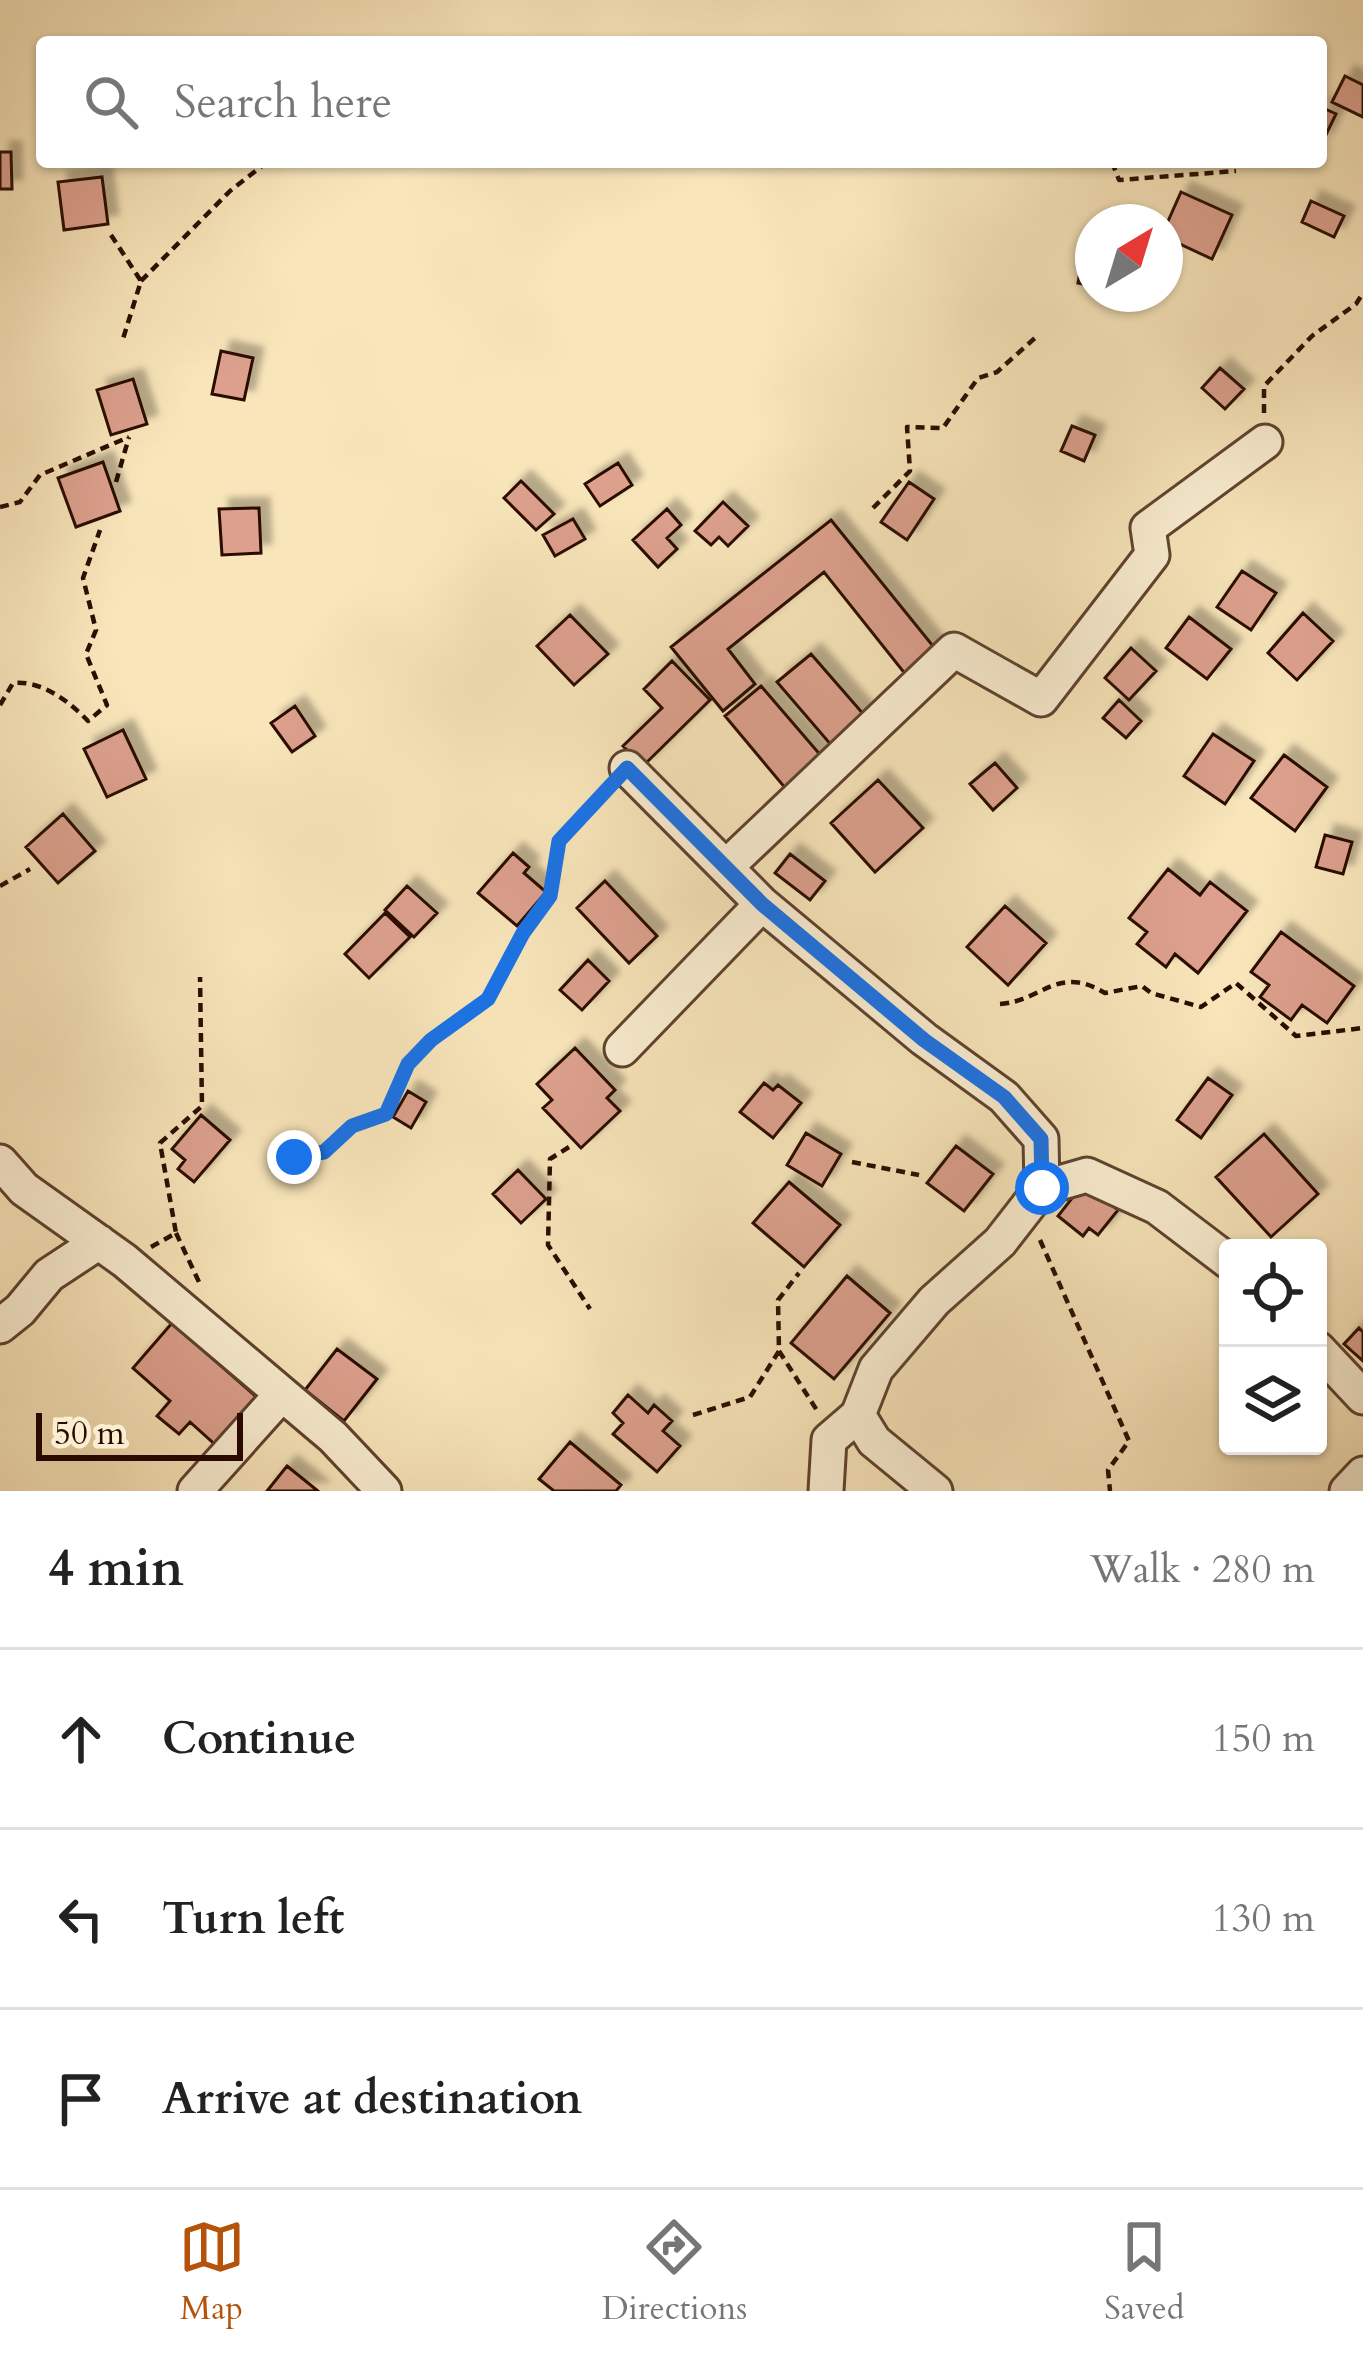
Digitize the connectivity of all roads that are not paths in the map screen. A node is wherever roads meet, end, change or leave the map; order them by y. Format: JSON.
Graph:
{"nodes":[{"id":1,"x":1265,"y":442,"type":"road end"},
{"id":2,"x":627,"y":768,"type":"road end"},
{"id":3,"x":726,"y":867,"type":"junction"},
{"id":4,"x":762,"y":904,"type":"junction"},
{"id":5,"x":622,"y":1049,"type":"dead end"},
{"id":6,"x":0,"y":1162,"type":"edge"},
{"id":7,"x":1042,"y":1188,"type":"junction"},
{"id":8,"x":112,"y":1252,"type":"junction"},
{"id":9,"x":1219,"y":1252,"type":"edge"},
{"id":10,"x":0,"y":1326,"type":"edge"},
{"id":11,"x":1327,"y":1358,"type":"edge"},
{"id":12,"x":281,"y":1394,"type":"junction"},
{"id":13,"x":1363,"y":1397,"type":"edge"},
{"id":14,"x":858,"y":1415,"type":"junction"},
{"id":15,"x":1363,"y":1474,"type":"edge"},
{"id":16,"x":195,"y":1491,"type":"edge"},
{"id":17,"x":384,"y":1491,"type":"edge"},
{"id":18,"x":826,"y":1491,"type":"edge"},
{"id":19,"x":935,"y":1491,"type":"edge"},
{"id":20,"x":1347,"y":1491,"type":"edge"}],
"edges":[{"from":1,"to":3,"type":"street"},
{"from":2,"to":3,"type":"street"},
{"from":3,"to":4,"type":"street"},
{"from":4,"to":5,"type":"street"},
{"from":4,"to":7,"type":"street"},
{"from":6,"to":8,"type":"street"},
{"from":7,"to":9,"type":"street"},
{"from":7,"to":14,"type":"street"},
{"from":8,"to":10,"type":"street"},
{"from":8,"to":12,"type":"street"},
{"from":11,"to":13,"type":"street"},
{"from":12,"to":16,"type":"street"},
{"from":12,"to":17,"type":"street"},
{"from":14,"to":18,"type":"street"},
{"from":14,"to":19,"type":"street"},
{"from":15,"to":20,"type":"street"}]}
